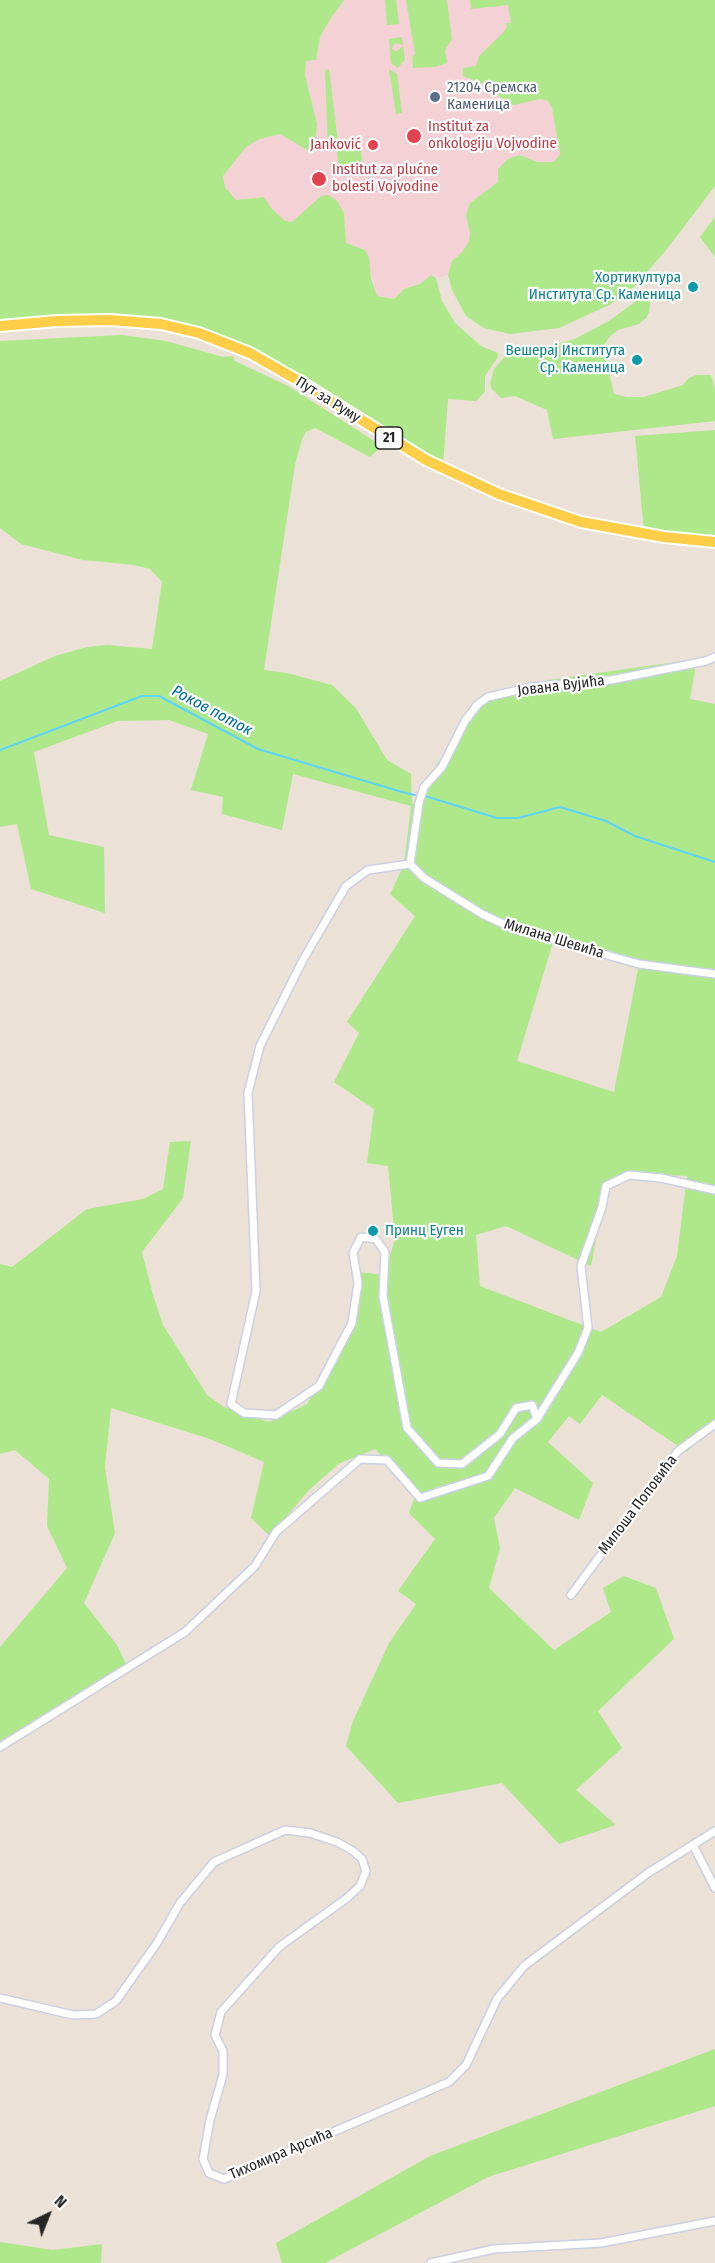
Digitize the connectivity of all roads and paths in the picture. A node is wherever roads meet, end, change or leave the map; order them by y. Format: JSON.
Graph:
{"nodes":[{"id":1,"x":0,"y":326,"type":"edge"},
{"id":2,"x":715,"y":542,"type":"edge"},
{"id":3,"x":715,"y":657,"type":"edge"},
{"id":4,"x":410,"y":864,"type":"junction"},
{"id":5,"x":715,"y":974,"type":"edge"},
{"id":6,"x":715,"y":1190,"type":"edge"},
{"id":7,"x":537,"y":1419,"type":"junction"},
{"id":8,"x":715,"y":1424,"type":"edge"},
{"id":9,"x":571,"y":1596,"type":"dead end"},
{"id":10,"x":0,"y":1747,"type":"edge"},
{"id":11,"x":715,"y":1831,"type":"edge"},
{"id":12,"x":693,"y":1845,"type":"junction"},
{"id":13,"x":715,"y":1888,"type":"edge"},
{"id":14,"x":0,"y":1998,"type":"edge"},
{"id":15,"x":715,"y":2221,"type":"edge"},
{"id":16,"x":431,"y":2263,"type":"edge"}],
"edges":[{"from":1,"to":2,"type":"main road","name":"Пут за Руму","number":"21"},
{"from":3,"to":4,"type":"street","name":"Јована Вујића"},
{"from":4,"to":5,"type":"street","name":"Милана Шевића"},
{"from":4,"to":7,"type":"street"},
{"from":6,"to":7,"type":"street"},
{"from":7,"to":10,"type":"street"},
{"from":8,"to":9,"type":"street","name":"Милоша Поповића"},
{"from":11,"to":12,"type":"street","name":"Тихомира Арсића"},
{"from":12,"to":13,"type":"street"},
{"from":12,"to":14,"type":"street","name":"Тихомира Арсића"},
{"from":15,"to":16,"type":"street"}]}
